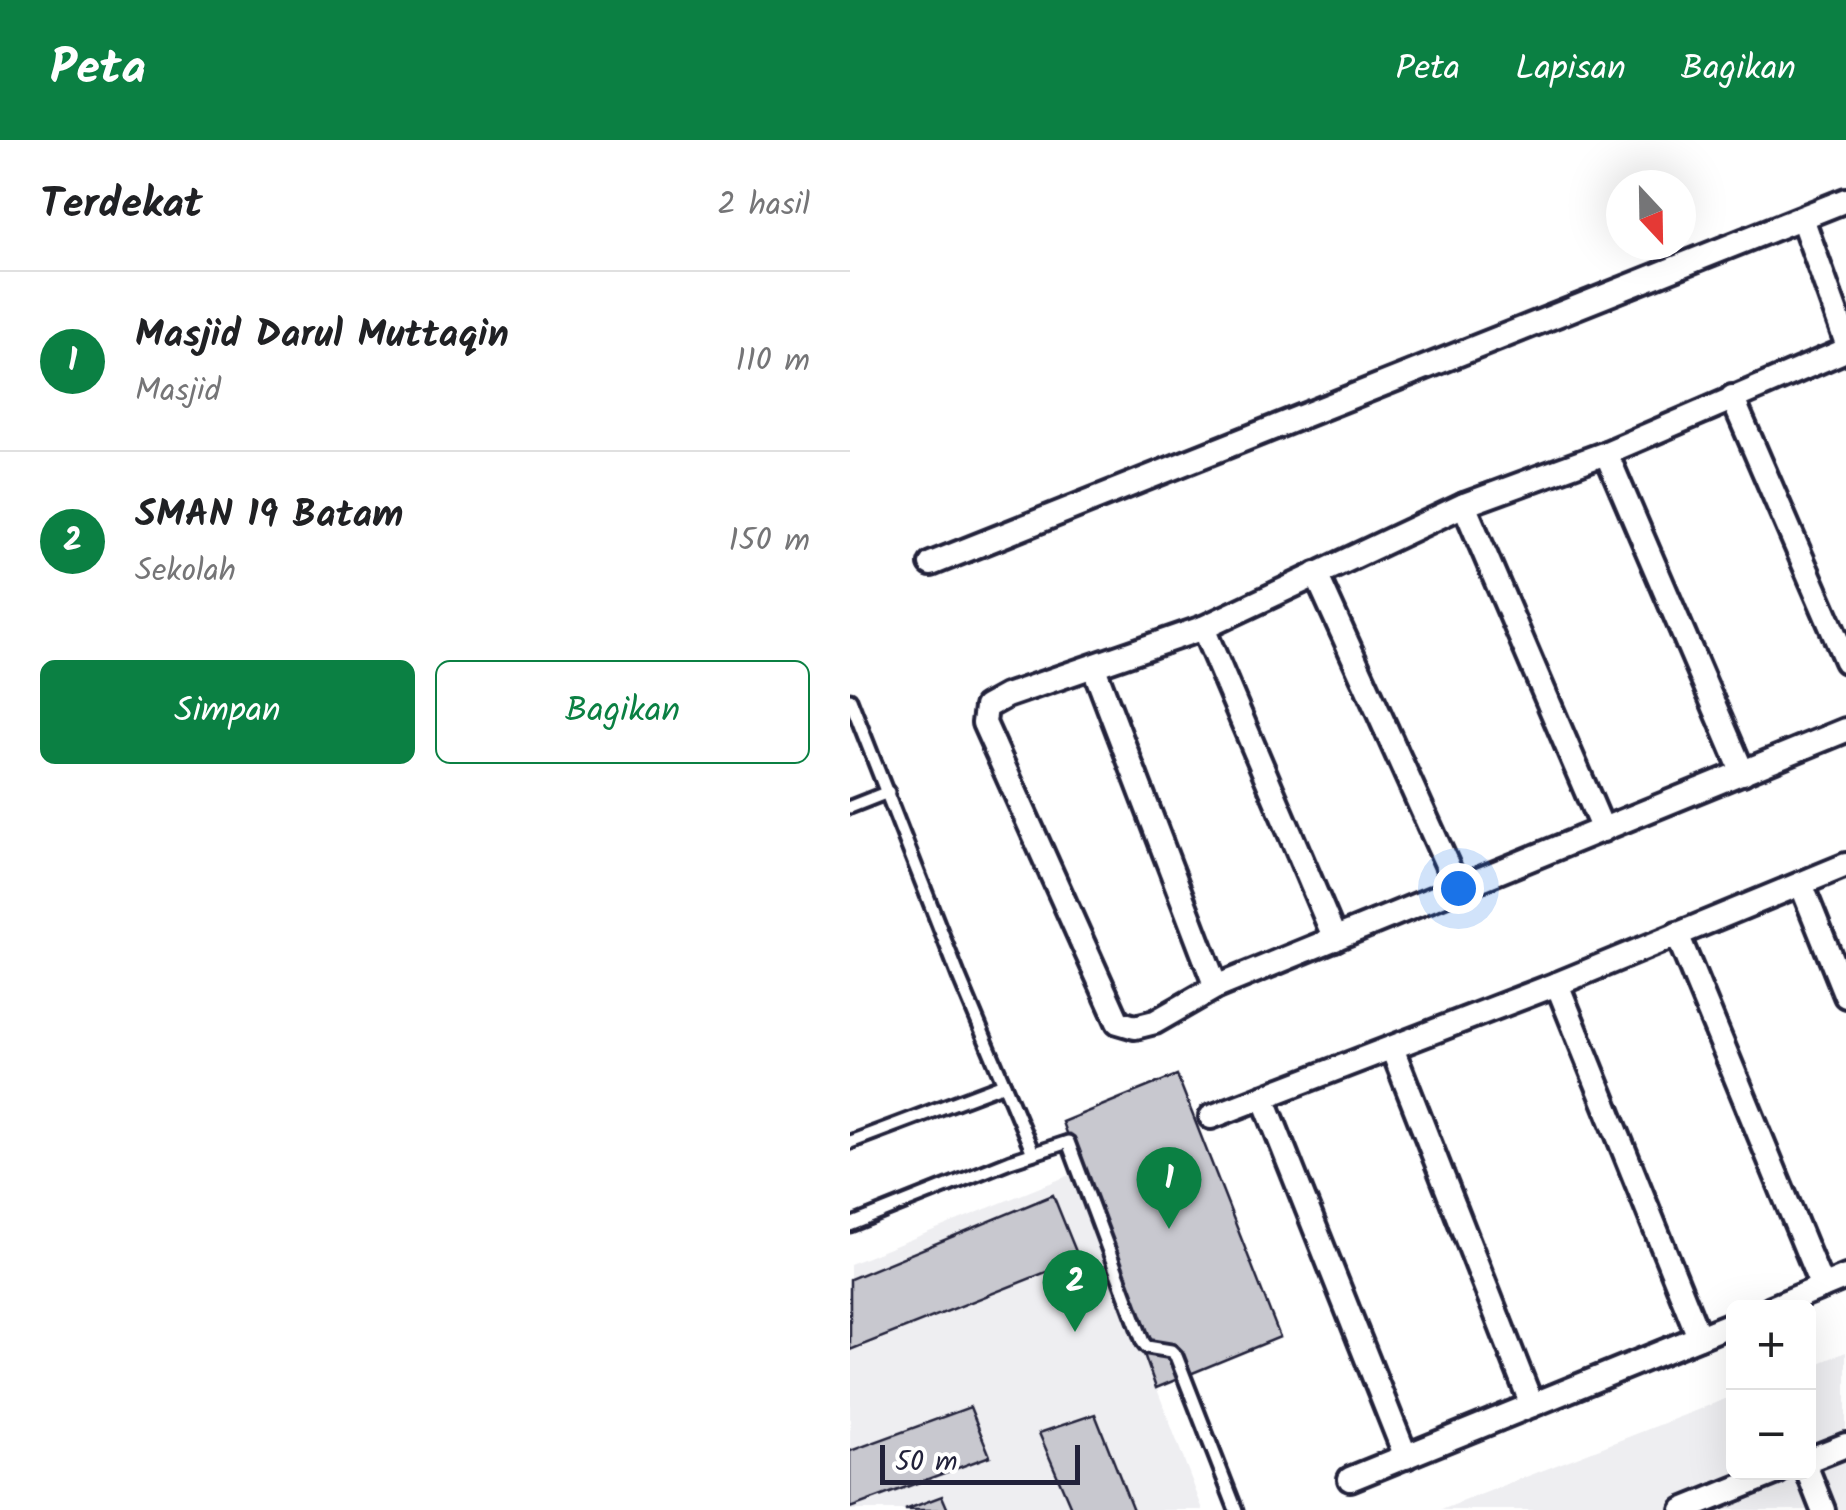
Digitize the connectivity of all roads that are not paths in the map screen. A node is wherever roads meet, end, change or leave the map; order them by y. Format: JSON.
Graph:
{"nodes":[{"id":1,"x":1846,"y":200,"type":"edge"},
{"id":2,"x":1802,"y":218,"type":"junction"},
{"id":3,"x":1846,"y":341,"type":"edge"},
{"id":4,"x":1846,"y":350,"type":"edge"},
{"id":5,"x":1732,"y":396,"type":"junction"},
{"id":6,"x":1606,"y":453,"type":"junction"},
{"id":7,"x":1464,"y":505,"type":"junction"},
{"id":8,"x":931,"y":564,"type":"dead end"},
{"id":9,"x":1316,"y":574,"type":"junction"},
{"id":10,"x":1204,"y":628,"type":"junction"},
{"id":11,"x":1846,"y":661,"type":"edge"},
{"id":12,"x":1094,"y":668,"type":"junction"},
{"id":13,"x":850,"y":699,"type":"edge"},
{"id":14,"x":1846,"y":730,"type":"edge"},
{"id":15,"x":856,"y":732,"type":"edge"},
{"id":16,"x":1743,"y":773,"type":"junction"},
{"id":17,"x":888,"y":792,"type":"junction"},
{"id":18,"x":850,"y":808,"type":"edge"},
{"id":19,"x":1603,"y":830,"type":"junction"},
{"id":20,"x":1846,"y":865,"type":"edge"},
{"id":21,"x":1801,"y":884,"type":"junction"},
{"id":22,"x":1458,"y":889,"type":"junction"},
{"id":23,"x":1678,"y":934,"type":"junction"},
{"id":24,"x":1334,"y":939,"type":"junction"},
{"id":25,"x":1556,"y":984,"type":"junction"},
{"id":26,"x":1216,"y":987,"type":"junction"},
{"id":27,"x":1846,"y":996,"type":"edge"},
{"id":28,"x":1392,"y":1048,"type":"junction"},
{"id":29,"x":1004,"y":1084,"type":"junction"},
{"id":30,"x":1263,"y":1097,"type":"junction"},
{"id":31,"x":1210,"y":1117,"type":"dead end"},
{"id":32,"x":850,"y":1142,"type":"edge"},
{"id":33,"x":1033,"y":1153,"type":"junction"},
{"id":34,"x":850,"y":1225,"type":"edge"},
{"id":35,"x":1846,"y":1277,"type":"edge"},
{"id":36,"x":1822,"y":1286,"type":"junction"},
{"id":37,"x":1790,"y":1300,"type":"edge"},
{"id":38,"x":1726,"y":1326,"type":"edge"},
{"id":39,"x":1700,"y":1336,"type":"junction"},
{"id":40,"x":1532,"y":1405,"type":"junction"},
{"id":41,"x":1846,"y":1446,"type":"edge"},
{"id":42,"x":1406,"y":1456,"type":"junction"},
{"id":43,"x":1816,"y":1457,"type":"edge"},
{"id":44,"x":1350,"y":1479,"type":"dead end"},
{"id":45,"x":1756,"y":1480,"type":"edge"},
{"id":46,"x":1811,"y":1480,"type":"edge"},
{"id":47,"x":1236,"y":1510,"type":"edge"},
{"id":48,"x":1683,"y":1510,"type":"edge"},
{"id":49,"x":1823,"y":1510,"type":"edge"}],
"edges":[{"from":1,"to":2,"type":"street"},
{"from":2,"to":3,"type":"street"},
{"from":2,"to":8,"type":"street"},
{"from":4,"to":5,"type":"street"},
{"from":5,"to":6,"type":"street"},
{"from":5,"to":11,"type":"street"},
{"from":6,"to":7,"type":"street"},
{"from":6,"to":16,"type":"street"},
{"from":7,"to":9,"type":"street"},
{"from":7,"to":19,"type":"street"},
{"from":9,"to":10,"type":"street"},
{"from":9,"to":22,"type":"street"},
{"from":10,"to":12,"type":"street"},
{"from":10,"to":24,"type":"street"},
{"from":12,"to":26,"type":"street"},
{"from":12,"to":26,"type":"street"},
{"from":13,"to":15,"type":"lane"},
{"from":14,"to":16,"type":"street"},
{"from":15,"to":17,"type":"lane"},
{"from":16,"to":19,"type":"street"},
{"from":17,"to":18,"type":"lane"},
{"from":17,"to":29,"type":"lane"},
{"from":19,"to":22,"type":"street"},
{"from":20,"to":21,"type":"street"},
{"from":21,"to":23,"type":"street"},
{"from":21,"to":27,"type":"street"},
{"from":22,"to":24,"type":"street"},
{"from":23,"to":25,"type":"street"},
{"from":23,"to":36,"type":"street"},
{"from":24,"to":26,"type":"street"},
{"from":25,"to":28,"type":"street"},
{"from":25,"to":39,"type":"street"},
{"from":28,"to":30,"type":"street"},
{"from":28,"to":40,"type":"street"},
{"from":29,"to":32,"type":"lane"},
{"from":29,"to":33,"type":"lane"},
{"from":30,"to":31,"type":"street"},
{"from":30,"to":42,"type":"street"},
{"from":33,"to":34,"type":"lane"},
{"from":33,"to":47,"type":"lane"},
{"from":35,"to":36,"type":"street"},
{"from":36,"to":37,"type":"street"},
{"from":38,"to":39,"type":"street"},
{"from":39,"to":40,"type":"street"},
{"from":40,"to":42,"type":"street"},
{"from":41,"to":43,"type":"street"},
{"from":42,"to":44,"type":"street"},
{"from":45,"to":48,"type":"street"},
{"from":46,"to":49,"type":"street"}]}
